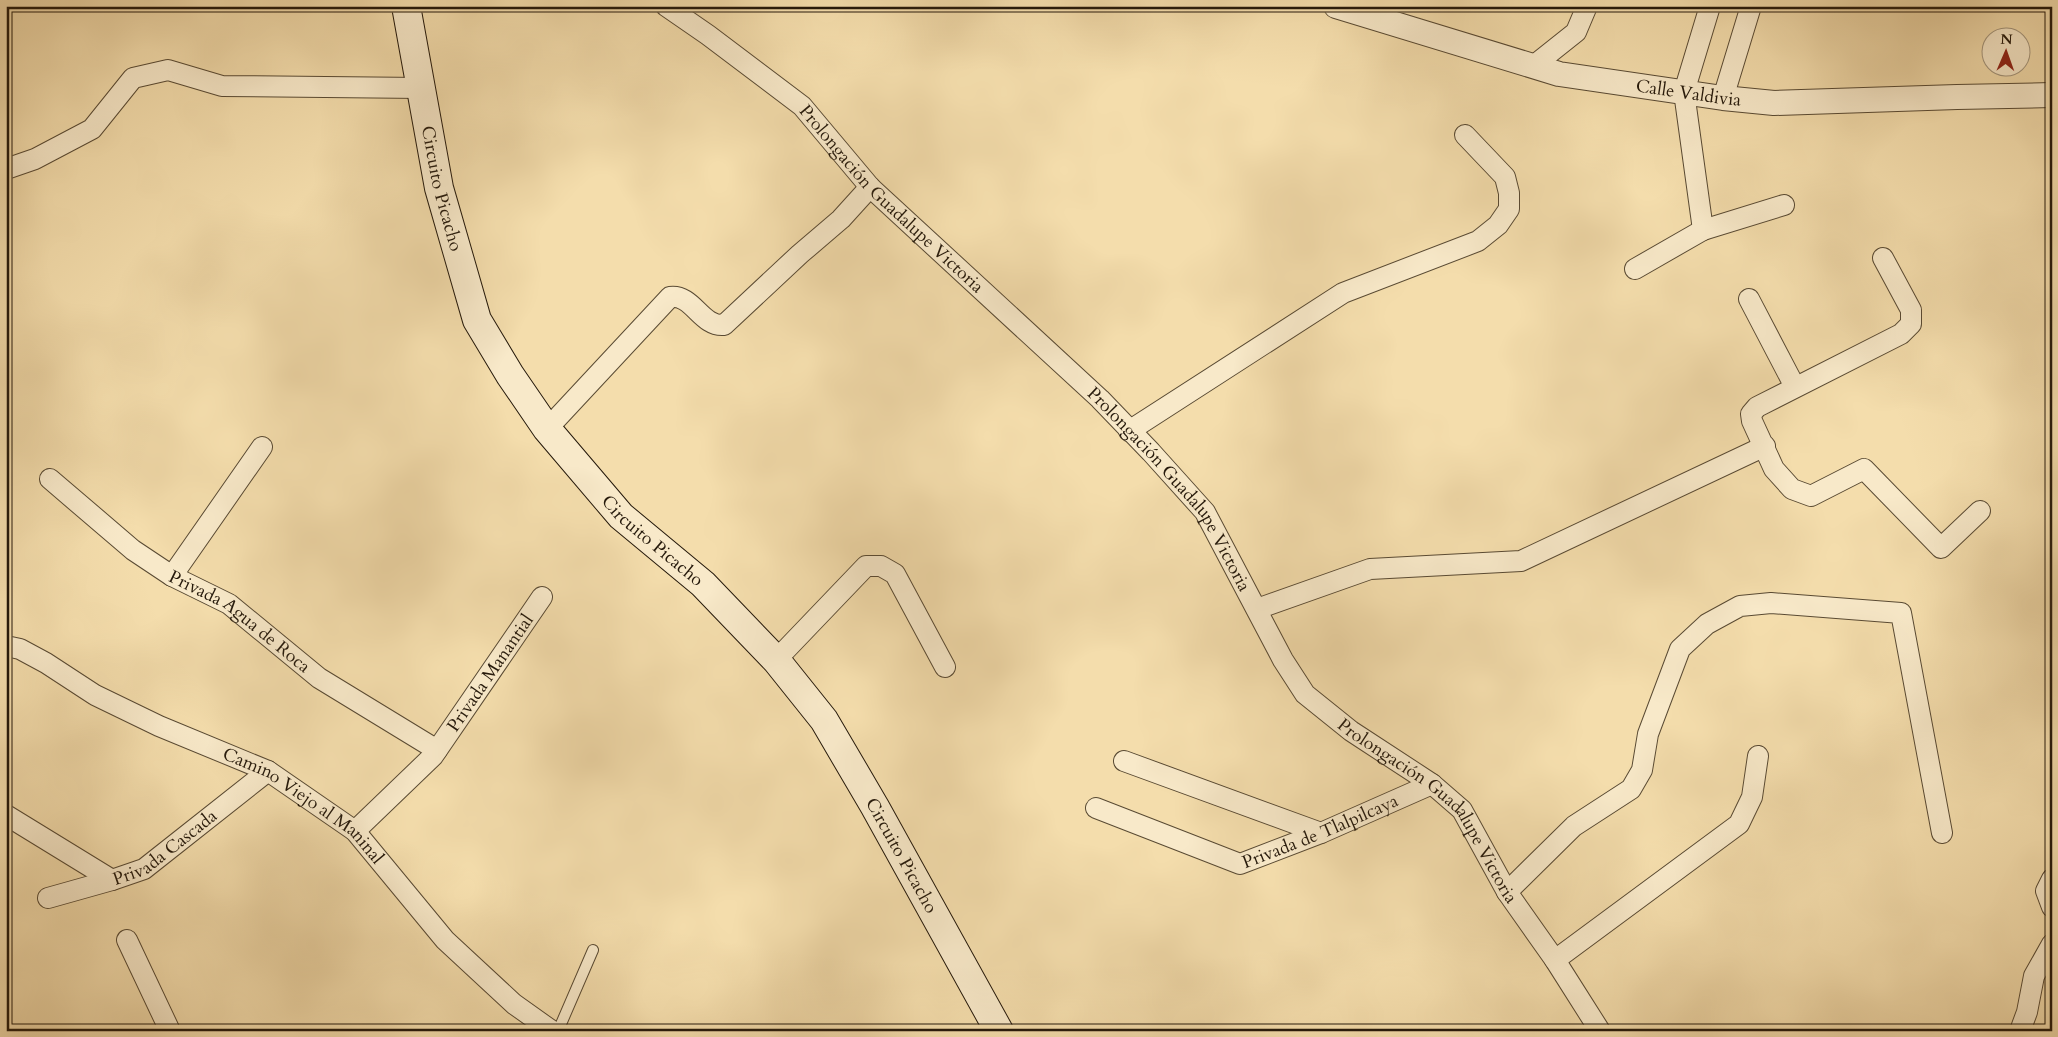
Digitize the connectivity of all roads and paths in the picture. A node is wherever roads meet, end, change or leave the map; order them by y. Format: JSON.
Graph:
{"nodes":[{"id":1,"x":406,"y":6,"type":"edge"},
{"id":2,"x":666,"y":6,"type":"edge"},
{"id":3,"x":1336,"y":6,"type":"edge"},
{"id":4,"x":1587,"y":6,"type":"edge"},
{"id":5,"x":1710,"y":6,"type":"edge"},
{"id":6,"x":1751,"y":6,"type":"edge"},
{"id":7,"x":1532,"y":67,"type":"junction"},
{"id":8,"x":421,"y":88,"type":"junction"},
{"id":9,"x":1684,"y":92,"type":"junction"},
{"id":10,"x":2052,"y":96,"type":"edge"},
{"id":11,"x":1723,"y":98,"type":"junction"},
{"id":12,"x":1465,"y":134,"type":"dead end"},
{"id":13,"x":6,"y":169,"type":"edge"},
{"id":14,"x":870,"y":187,"type":"junction"},
{"id":15,"x":1784,"y":205,"type":"dead end"},
{"id":16,"x":1703,"y":230,"type":"junction"},
{"id":17,"x":1883,"y":258,"type":"dead end"},
{"id":18,"x":1635,"y":268,"type":"dead end"},
{"id":19,"x":1749,"y":299,"type":"dead end"},
{"id":20,"x":1796,"y":387,"type":"junction"},
{"id":21,"x":548,"y":429,"type":"junction"},
{"id":22,"x":1129,"y":431,"type":"junction"},
{"id":23,"x":1765,"y":446,"type":"junction"},
{"id":24,"x":262,"y":447,"type":"dead end"},
{"id":25,"x":50,"y":479,"type":"dead end"},
{"id":26,"x":1980,"y":511,"type":"dead end"},
{"id":27,"x":172,"y":576,"type":"junction"},
{"id":28,"x":542,"y":597,"type":"dead end"},
{"id":29,"x":1257,"y":609,"type":"junction"},
{"id":30,"x":6,"y":646,"type":"edge"},
{"id":31,"x":776,"y":660,"type":"junction"},
{"id":32,"x":945,"y":667,"type":"dead end"},
{"id":33,"x":437,"y":750,"type":"junction"},
{"id":34,"x":1758,"y":756,"type":"dead end"},
{"id":35,"x":1124,"y":761,"type":"dead end"},
{"id":36,"x":268,"y":771,"type":"junction"},
{"id":37,"x":1432,"y":784,"type":"junction"},
{"id":38,"x":1096,"y":808,"type":"dead end"},
{"id":39,"x":6,"y":815,"type":"edge"},
{"id":40,"x":355,"y":831,"type":"junction"},
{"id":41,"x":1321,"y":833,"type":"junction"},
{"id":42,"x":1942,"y":833,"type":"dead end"},
{"id":43,"x":2052,"y":879,"type":"edge"},
{"id":44,"x":112,"y":880,"type":"junction"},
{"id":45,"x":1507,"y":892,"type":"junction"},
{"id":46,"x":48,"y":898,"type":"dead end"},
{"id":47,"x":2052,"y":907,"type":"edge"},
{"id":48,"x":127,"y":940,"type":"dead end"},
{"id":49,"x":2052,"y":944,"type":"edge"},
{"id":50,"x":593,"y":950,"type":"dead end"},
{"id":51,"x":1556,"y":960,"type":"junction"},
{"id":52,"x":170,"y":1031,"type":"edge"},
{"id":53,"x":552,"y":1031,"type":"edge"},
{"id":54,"x":558,"y":1031,"type":"edge"},
{"id":55,"x":999,"y":1031,"type":"edge"},
{"id":56,"x":1600,"y":1031,"type":"edge"},
{"id":57,"x":2020,"y":1031,"type":"edge"}],
"edges":[{"from":1,"to":8,"type":"main road","name":"Circuito Picacho"},
{"from":2,"to":14,"type":"street","name":"Prolongación Guadalupe Victoria"},
{"from":3,"to":7,"type":"street","name":"Calle Valdivia"},
{"from":4,"to":7,"type":"street"},
{"from":5,"to":9,"type":"street"},
{"from":6,"to":11,"type":"street"},
{"from":7,"to":9,"type":"street","name":"Calle Valdivia"},
{"from":8,"to":13,"type":"street"},
{"from":8,"to":21,"type":"main road","name":"Circuito Picacho"},
{"from":9,"to":11,"type":"street","name":"Calle Valdivia"},
{"from":9,"to":16,"type":"street"},
{"from":10,"to":11,"type":"street","name":"Calle Valdivia"},
{"from":12,"to":22,"type":"street"},
{"from":14,"to":21,"type":"street"},
{"from":14,"to":22,"type":"street","name":"Prolongación Guadalupe Victoria"},
{"from":15,"to":16,"type":"street"},
{"from":16,"to":18,"type":"street"},
{"from":17,"to":20,"type":"street"},
{"from":19,"to":20,"type":"street"},
{"from":20,"to":23,"type":"street"},
{"from":21,"to":31,"type":"main road","name":"Circuito Picacho"},
{"from":22,"to":29,"type":"street","name":"Prolongación Guadalupe Victoria"},
{"from":23,"to":26,"type":"street"},
{"from":23,"to":29,"type":"street"},
{"from":24,"to":27,"type":"street"},
{"from":25,"to":27,"type":"street","name":"Privada Agua de Roca"},
{"from":27,"to":33,"type":"street","name":"Privada Agua de Roca"},
{"from":28,"to":33,"type":"street","name":"Privada Manantial"},
{"from":29,"to":37,"type":"street","name":"Prolongación Guadalupe Victoria"},
{"from":30,"to":36,"type":"street","name":"Camino Viejo al Maninal"},
{"from":31,"to":32,"type":"street"},
{"from":31,"to":55,"type":"main road","name":"Circuito Picacho"},
{"from":33,"to":40,"type":"street","name":"Privada Manantial"},
{"from":34,"to":51,"type":"street"},
{"from":35,"to":41,"type":"street"},
{"from":36,"to":40,"type":"street","name":"Camino Viejo al Maninal"},
{"from":36,"to":44,"type":"street","name":"Privada Cascada"},
{"from":37,"to":41,"type":"street","name":"Privada de Tlalpilcaya"},
{"from":37,"to":45,"type":"street","name":"Prolongación Guadalupe Victoria"},
{"from":38,"to":41,"type":"street","name":"Privada de Tlalpilcaya"},
{"from":39,"to":44,"type":"street"},
{"from":40,"to":53,"type":"street","name":"Camino Viejo al Maninal"},
{"from":42,"to":45,"type":"street"},
{"from":43,"to":47,"type":"street"},
{"from":44,"to":46,"type":"street","name":"Privada Cascada"},
{"from":45,"to":51,"type":"street","name":"Prolongación Guadalupe Victoria"},
{"from":48,"to":52,"type":"street"},
{"from":49,"to":57,"type":"street"},
{"from":50,"to":54,"type":"lane"},
{"from":51,"to":56,"type":"street","name":"Prolongación Guadalupe Victoria"}]}
